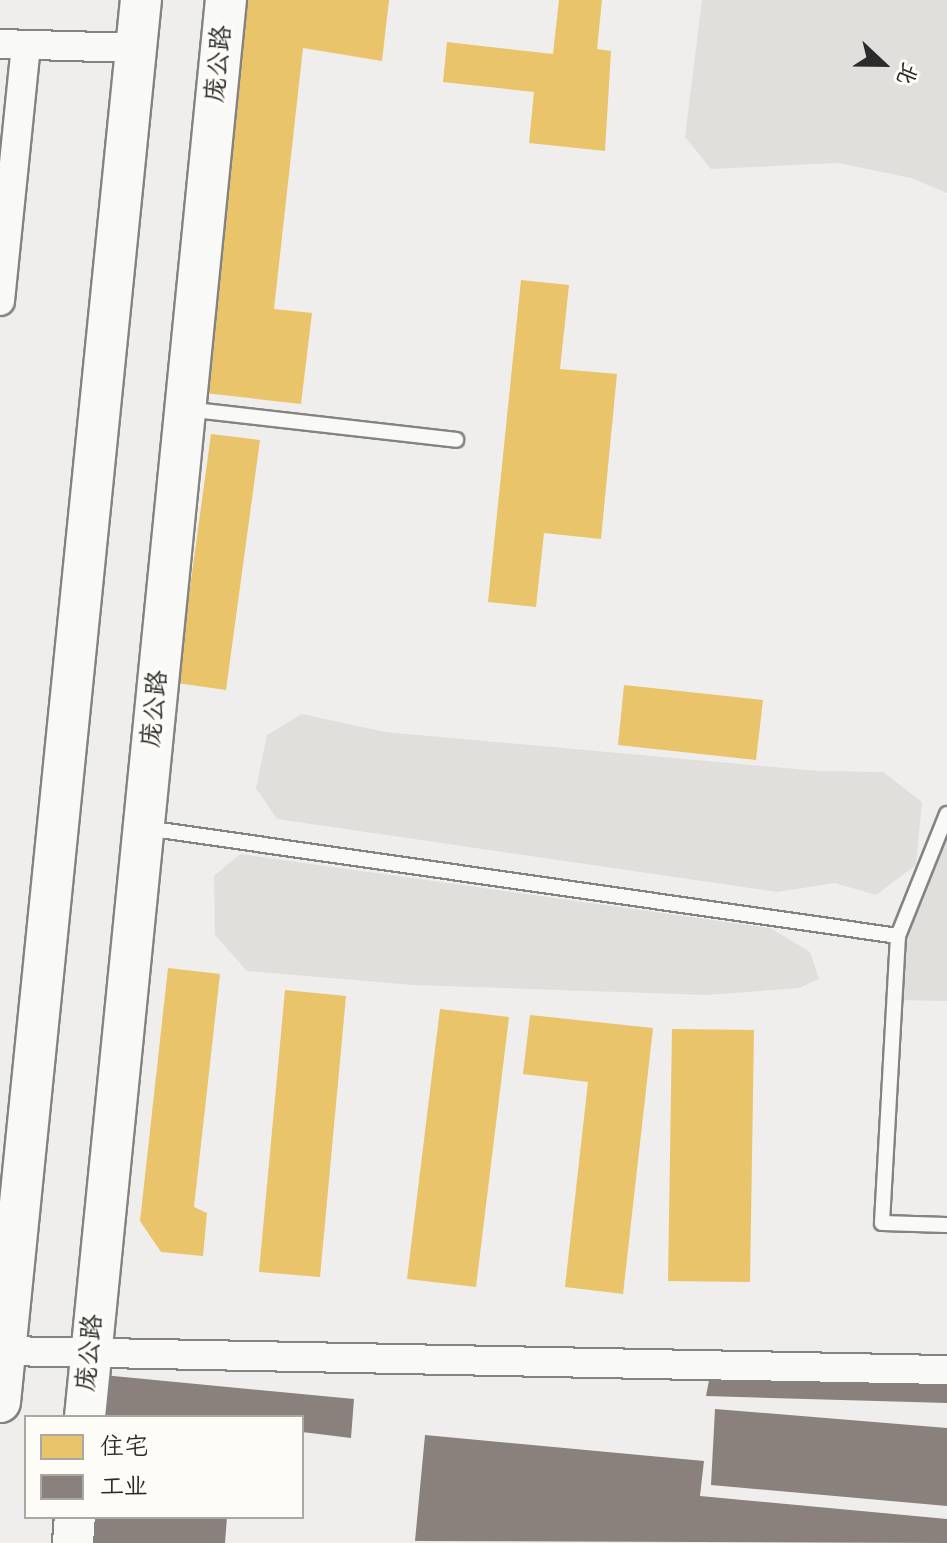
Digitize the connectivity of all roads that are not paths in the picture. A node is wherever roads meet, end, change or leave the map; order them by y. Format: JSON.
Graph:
{"nodes":[{"id":1,"x":141,"y":0,"type":"edge"},
{"id":2,"x":226,"y":0,"type":"edge"},
{"id":3,"x":13,"y":45,"type":"edge"},
{"id":4,"x":137,"y":48,"type":"junction"},
{"id":5,"x":0,"y":301,"type":"edge"},
{"id":6,"x":186,"y":409,"type":"junction"},
{"id":7,"x":456,"y":440,"type":"dead end"},
{"id":8,"x":947,"y":814,"type":"edge"},
{"id":9,"x":144,"y":828,"type":"junction"},
{"id":10,"x":898,"y":936,"type":"junction"},
{"id":11,"x":947,"y":1225,"type":"edge"},
{"id":12,"x":5,"y":1351,"type":"junction"},
{"id":13,"x":91,"y":1353,"type":"junction"},
{"id":14,"x":947,"y":1370,"type":"edge"},
{"id":15,"x":0,"y":1402,"type":"edge"},
{"id":16,"x":85,"y":1415,"type":"edge"},
{"id":17,"x":75,"y":1519,"type":"edge"},
{"id":18,"x":73,"y":1543,"type":"edge"}],
"edges":[{"from":1,"to":4,"type":"main road"},
{"from":2,"to":6,"type":"main road","name":"庞公路"},
{"from":3,"to":4,"type":"street"},
{"from":3,"to":5,"type":"street"},
{"from":4,"to":12,"type":"main road"},
{"from":6,"to":7,"type":"lane"},
{"from":6,"to":9,"type":"main road","name":"庞公路"},
{"from":8,"to":10,"type":"lane"},
{"from":9,"to":10,"type":"lane"},
{"from":9,"to":13,"type":"main road","name":"庞公路"},
{"from":10,"to":11,"type":"lane"},
{"from":12,"to":13,"type":"street"},
{"from":12,"to":15,"type":"main road"},
{"from":13,"to":14,"type":"street"},
{"from":13,"to":16,"type":"main road","name":"庞公路"},
{"from":17,"to":18,"type":"main road"}]}
